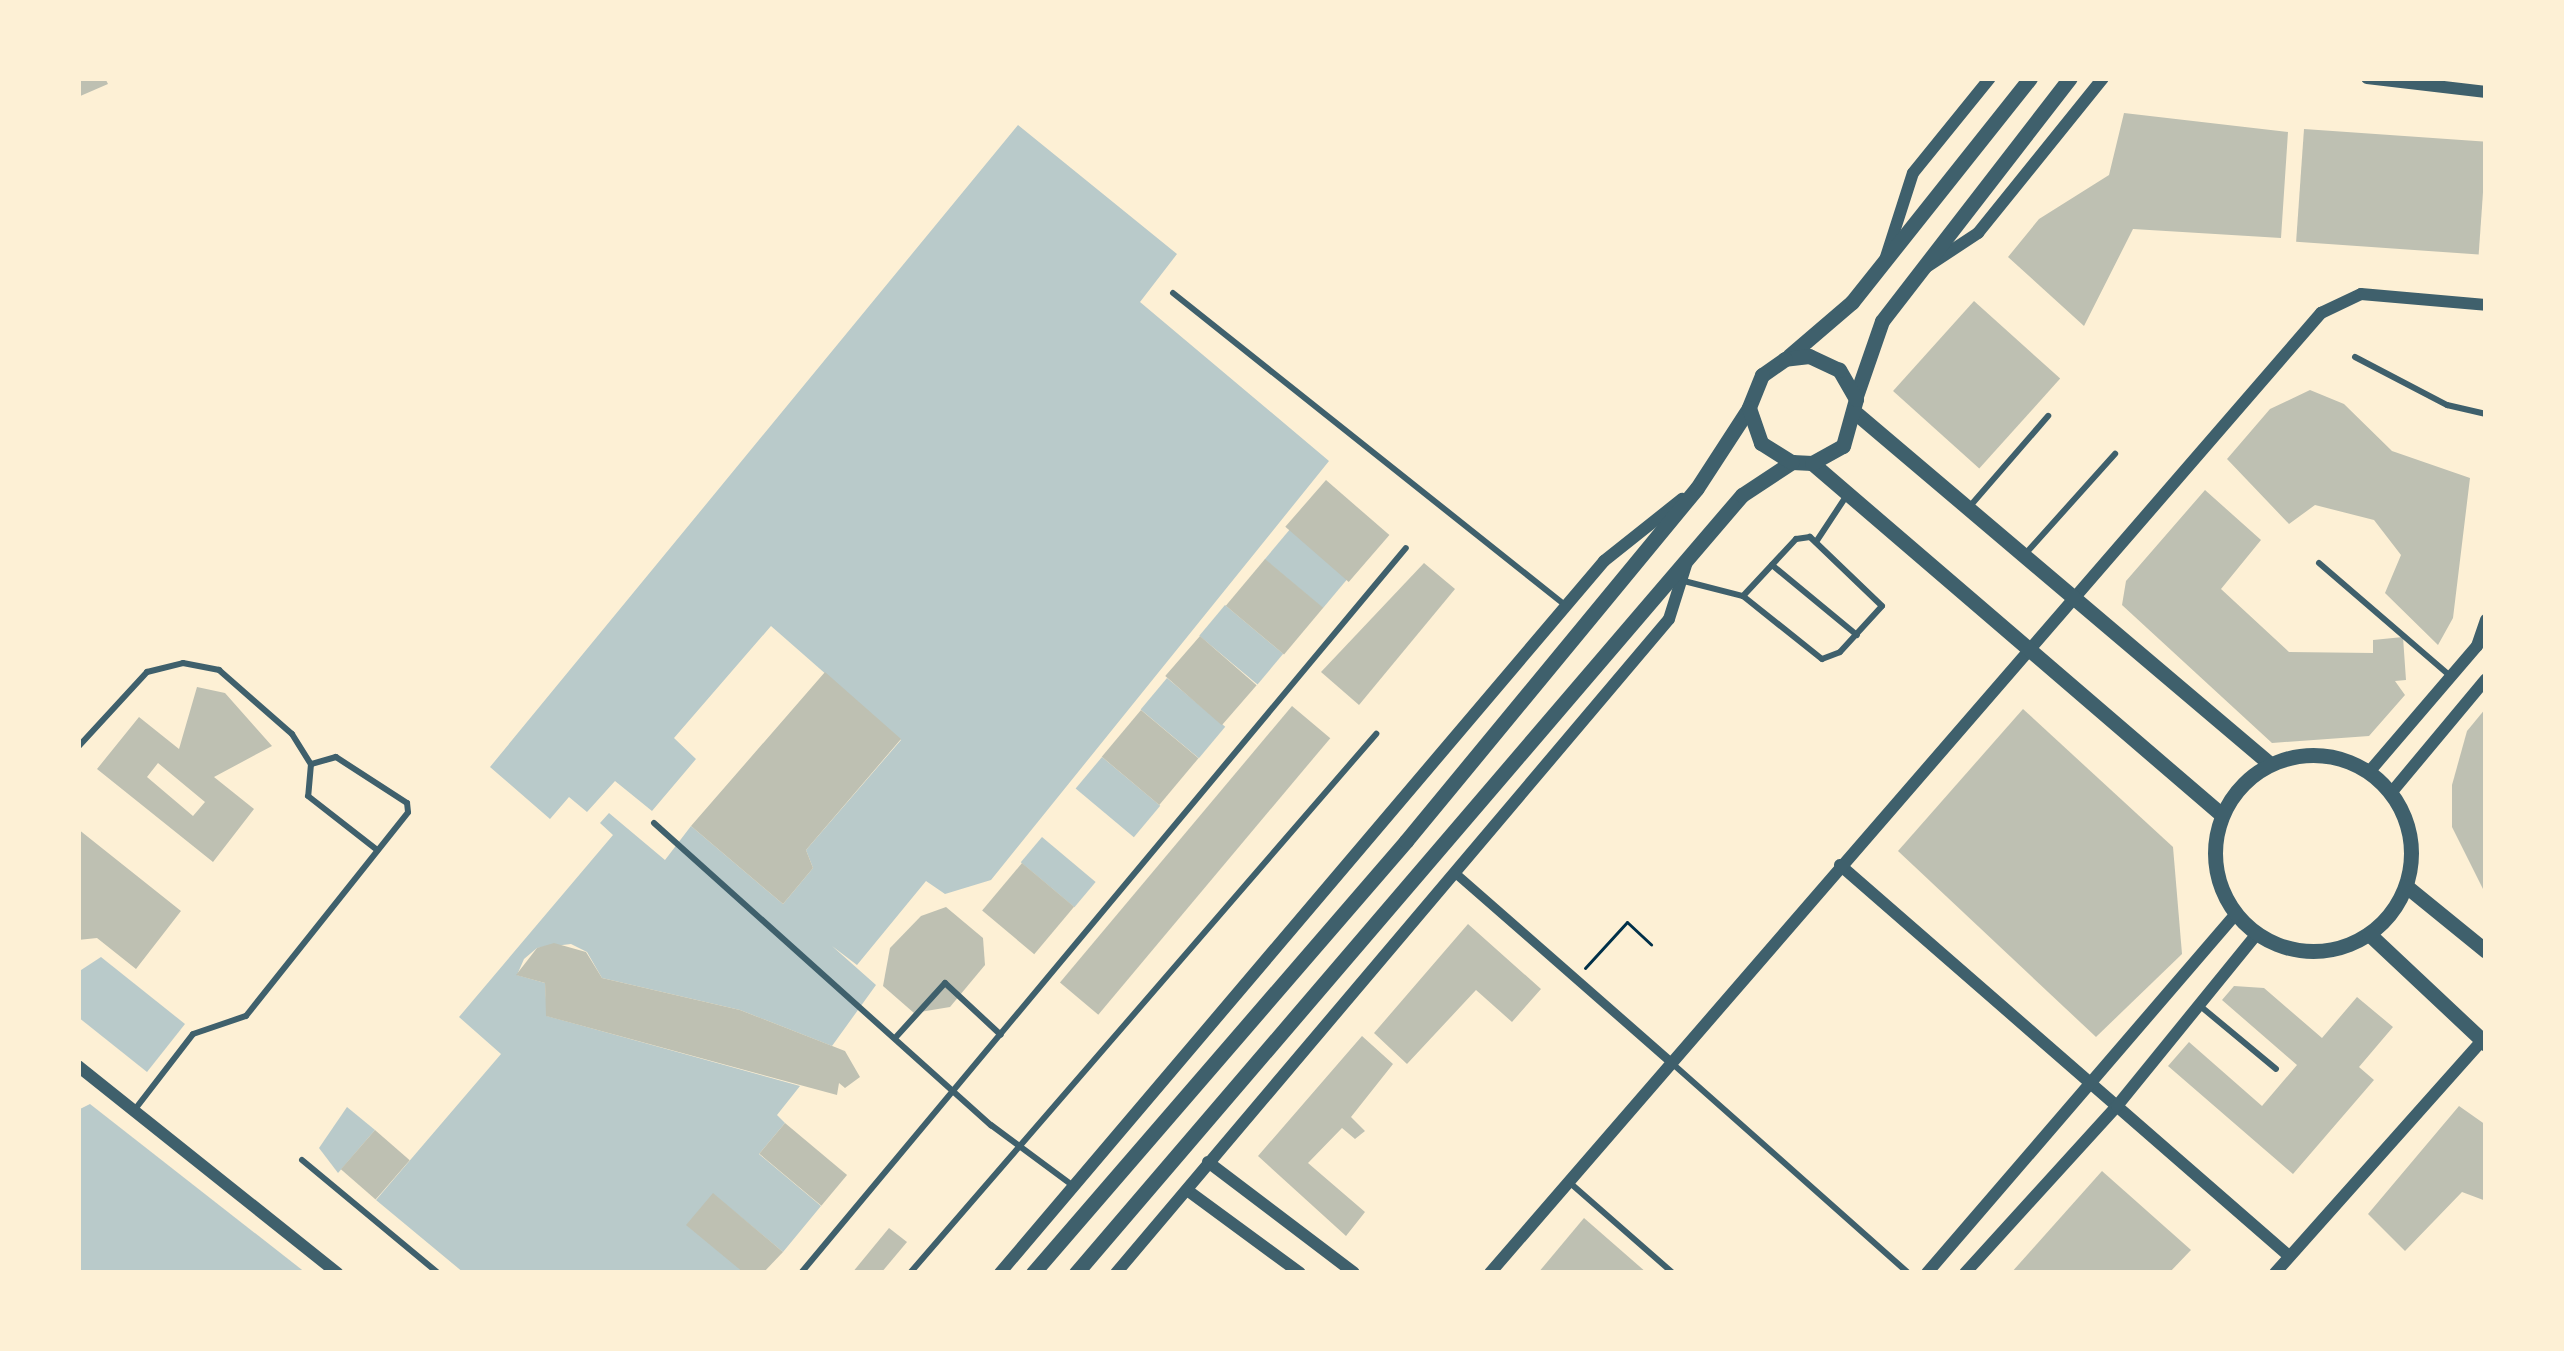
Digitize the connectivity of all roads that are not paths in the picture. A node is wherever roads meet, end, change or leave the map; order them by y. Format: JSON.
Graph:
{"nodes":[{"id":1,"x":1990,"y":78,"type":"edge"},
{"id":2,"x":2030,"y":78,"type":"edge"},
{"id":3,"x":2070,"y":78,"type":"edge"},
{"id":4,"x":2103,"y":78,"type":"edge"},
{"id":5,"x":2366,"y":78,"type":"edge"},
{"id":6,"x":2486,"y":92,"type":"edge"},
{"id":7,"x":1885,"y":260,"type":"junction"},
{"id":8,"x":1914,"y":274,"type":"junction"},
{"id":9,"x":1173,"y":293,"type":"dead end"},
{"id":10,"x":2486,"y":305,"type":"edge"},
{"id":11,"x":2355,"y":357,"type":"dead end"},
{"id":12,"x":1785,"y":359,"type":"junction"},
{"id":13,"x":1856,"y":406,"type":"junction"},
{"id":14,"x":1749,"y":408,"type":"junction"},
{"id":15,"x":2486,"y":414,"type":"edge"},
{"id":16,"x":2048,"y":416,"type":"dead end"},
{"id":17,"x":2115,"y":454,"type":"dead end"},
{"id":18,"x":1792,"y":463,"type":"junction"},
{"id":19,"x":1811,"y":463,"type":"junction"},
{"id":20,"x":1697,"y":488,"type":"junction"},
{"id":21,"x":1848,"y":494,"type":"junction"},
{"id":22,"x":1969,"y":508,"type":"junction"},
{"id":23,"x":1816,"y":542,"type":"junction"},
{"id":24,"x":1406,"y":548,"type":"dead end"},
{"id":25,"x":2025,"y":555,"type":"junction"},
{"id":26,"x":1688,"y":556,"type":"junction"},
{"id":27,"x":2319,"y":563,"type":"dead end"},
{"id":28,"x":1772,"y":565,"type":"junction"},
{"id":29,"x":1684,"y":581,"type":"junction"},
{"id":30,"x":2072,"y":595,"type":"junction"},
{"id":31,"x":1743,"y":596,"type":"junction"},
{"id":32,"x":1566,"y":606,"type":"junction"},
{"id":33,"x":2486,"y":620,"type":"edge"},
{"id":34,"x":1857,"y":635,"type":"junction"},
{"id":35,"x":2029,"y":645,"type":"junction"},
{"id":36,"x":2451,"y":677,"type":"junction"},
{"id":37,"x":2486,"y":679,"type":"edge"},
{"id":38,"x":1376,"y":734,"type":"dead end"},
{"id":39,"x":78,"y":746,"type":"edge"},
{"id":40,"x":311,"y":764,"type":"junction"},
{"id":41,"x":2270,"y":764,"type":"junction"},
{"id":42,"x":2368,"y":772,"type":"junction"},
{"id":43,"x":2391,"y":793,"type":"junction"},
{"id":44,"x":2222,"y":815,"type":"junction"},
{"id":45,"x":654,"y":823,"type":"dead end"},
{"id":46,"x":377,"y":850,"type":"junction"},
{"id":47,"x":1840,"y":865,"type":"junction"},
{"id":48,"x":1454,"y":872,"type":"junction"},
{"id":49,"x":2406,"y":886,"type":"junction"},
{"id":50,"x":2236,"y":914,"type":"junction"},
{"id":51,"x":2257,"y":934,"type":"junction"},
{"id":52,"x":2369,"y":934,"type":"junction"},
{"id":53,"x":2486,"y":951,"type":"edge"},
{"id":54,"x":2200,"y":1005,"type":"junction"},
{"id":55,"x":1001,"y":1035,"type":"junction"},
{"id":56,"x":896,"y":1037,"type":"junction"},
{"id":57,"x":2484,"y":1042,"type":"edge"},
{"id":58,"x":1672,"y":1063,"type":"junction"},
{"id":59,"x":78,"y":1066,"type":"edge"},
{"id":60,"x":2276,"y":1069,"type":"dead end"},
{"id":61,"x":2092,"y":1087,"type":"junction"},
{"id":62,"x":956,"y":1090,"type":"junction"},
{"id":63,"x":2117,"y":1106,"type":"junction"},
{"id":64,"x":134,"y":1111,"type":"junction"},
{"id":65,"x":1019,"y":1146,"type":"junction"},
{"id":66,"x":302,"y":1160,"type":"dead end"},
{"id":67,"x":1208,"y":1162,"type":"junction"},
{"id":68,"x":1569,"y":1182,"type":"junction"},
{"id":69,"x":1074,"y":1186,"type":"junction"},
{"id":70,"x":1187,"y":1190,"type":"junction"},
{"id":71,"x":2289,"y":1256,"type":"junction"},
{"id":72,"x":337,"y":1273,"type":"edge"},
{"id":73,"x":438,"y":1273,"type":"edge"},
{"id":74,"x":801,"y":1273,"type":"edge"},
{"id":75,"x":910,"y":1273,"type":"edge"},
{"id":76,"x":1000,"y":1273,"type":"edge"},
{"id":77,"x":1033,"y":1273,"type":"edge"},
{"id":78,"x":1076,"y":1273,"type":"edge"},
{"id":79,"x":1116,"y":1273,"type":"edge"},
{"id":80,"x":1300,"y":1273,"type":"edge"},
{"id":81,"x":1354,"y":1273,"type":"edge"},
{"id":82,"x":1490,"y":1273,"type":"edge"},
{"id":83,"x":1673,"y":1273,"type":"edge"},
{"id":84,"x":1908,"y":1273,"type":"edge"},
{"id":85,"x":1927,"y":1273,"type":"edge"},
{"id":86,"x":1965,"y":1273,"type":"edge"},
{"id":87,"x":2275,"y":1273,"type":"edge"}],
"edges":[{"from":1,"to":7,"type":"street"},
{"from":2,"to":7,"type":"street"},
{"from":3,"to":8,"type":"street"},
{"from":4,"to":8,"type":"street"},
{"from":5,"to":6,"type":"street"},
{"from":7,"to":12,"type":"street"},
{"from":8,"to":13,"type":"street"},
{"from":9,"to":32,"type":"lane"},
{"from":10,"to":30,"type":"street"},
{"from":11,"to":15,"type":"lane"},
{"from":12,"to":13,"type":"street"},
{"from":12,"to":14,"type":"street"},
{"from":13,"to":19,"type":"street"},
{"from":13,"to":22,"type":"street"},
{"from":14,"to":18,"type":"street"},
{"from":14,"to":20,"type":"street"},
{"from":16,"to":22,"type":"lane"},
{"from":17,"to":25,"type":"lane"},
{"from":18,"to":19,"type":"street"},
{"from":18,"to":26,"type":"street"},
{"from":19,"to":21,"type":"street"},
{"from":20,"to":32,"type":"street"},
{"from":20,"to":77,"type":"street"},
{"from":21,"to":23,"type":"lane"},
{"from":21,"to":35,"type":"street"},
{"from":22,"to":25,"type":"street"},
{"from":23,"to":28,"type":"lane"},
{"from":23,"to":34,"type":"lane"},
{"from":24,"to":55,"type":"lane"},
{"from":25,"to":30,"type":"street"},
{"from":26,"to":29,"type":"street"},
{"from":26,"to":78,"type":"street"},
{"from":27,"to":36,"type":"lane"},
{"from":28,"to":31,"type":"lane"},
{"from":28,"to":34,"type":"lane"},
{"from":29,"to":31,"type":"lane"},
{"from":29,"to":48,"type":"street"},
{"from":30,"to":35,"type":"street"},
{"from":30,"to":41,"type":"street"},
{"from":31,"to":34,"type":"lane"},
{"from":32,"to":69,"type":"street"},
{"from":33,"to":36,"type":"street"},
{"from":35,"to":44,"type":"street"},
{"from":35,"to":47,"type":"street"},
{"from":36,"to":42,"type":"street"},
{"from":37,"to":43,"type":"street"},
{"from":38,"to":65,"type":"lane"},
{"from":39,"to":40,"type":"lane"},
{"from":40,"to":46,"type":"lane"},
{"from":40,"to":46,"type":"lane"},
{"from":41,"to":42,"type":"street"},
{"from":41,"to":44,"type":"street"},
{"from":42,"to":43,"type":"street"},
{"from":43,"to":49,"type":"street"},
{"from":44,"to":50,"type":"street"},
{"from":45,"to":56,"type":"lane"},
{"from":46,"to":64,"type":"lane"},
{"from":47,"to":58,"type":"street"},
{"from":47,"to":61,"type":"street"},
{"from":48,"to":58,"type":"street"},
{"from":48,"to":67,"type":"street"},
{"from":49,"to":52,"type":"street"},
{"from":49,"to":53,"type":"street"},
{"from":50,"to":51,"type":"street"},
{"from":50,"to":61,"type":"street"},
{"from":51,"to":52,"type":"street"},
{"from":51,"to":54,"type":"street"},
{"from":52,"to":57,"type":"street"},
{"from":54,"to":60,"type":"lane"},
{"from":54,"to":63,"type":"street"},
{"from":55,"to":56,"type":"lane"},
{"from":55,"to":62,"type":"lane"},
{"from":56,"to":62,"type":"lane"},
{"from":57,"to":71,"type":"street"},
{"from":58,"to":68,"type":"street"},
{"from":58,"to":84,"type":"lane"},
{"from":59,"to":64,"type":"street"},
{"from":61,"to":63,"type":"street"},
{"from":61,"to":85,"type":"street"},
{"from":62,"to":65,"type":"lane"},
{"from":62,"to":74,"type":"lane"},
{"from":63,"to":71,"type":"street"},
{"from":63,"to":86,"type":"street"},
{"from":64,"to":72,"type":"street"},
{"from":65,"to":69,"type":"lane"},
{"from":65,"to":75,"type":"lane"},
{"from":66,"to":73,"type":"lane"},
{"from":67,"to":70,"type":"street"},
{"from":67,"to":81,"type":"street"},
{"from":68,"to":82,"type":"street"},
{"from":68,"to":83,"type":"lane"},
{"from":69,"to":76,"type":"street"},
{"from":70,"to":79,"type":"street"},
{"from":70,"to":80,"type":"street"},
{"from":71,"to":87,"type":"street"}]}
